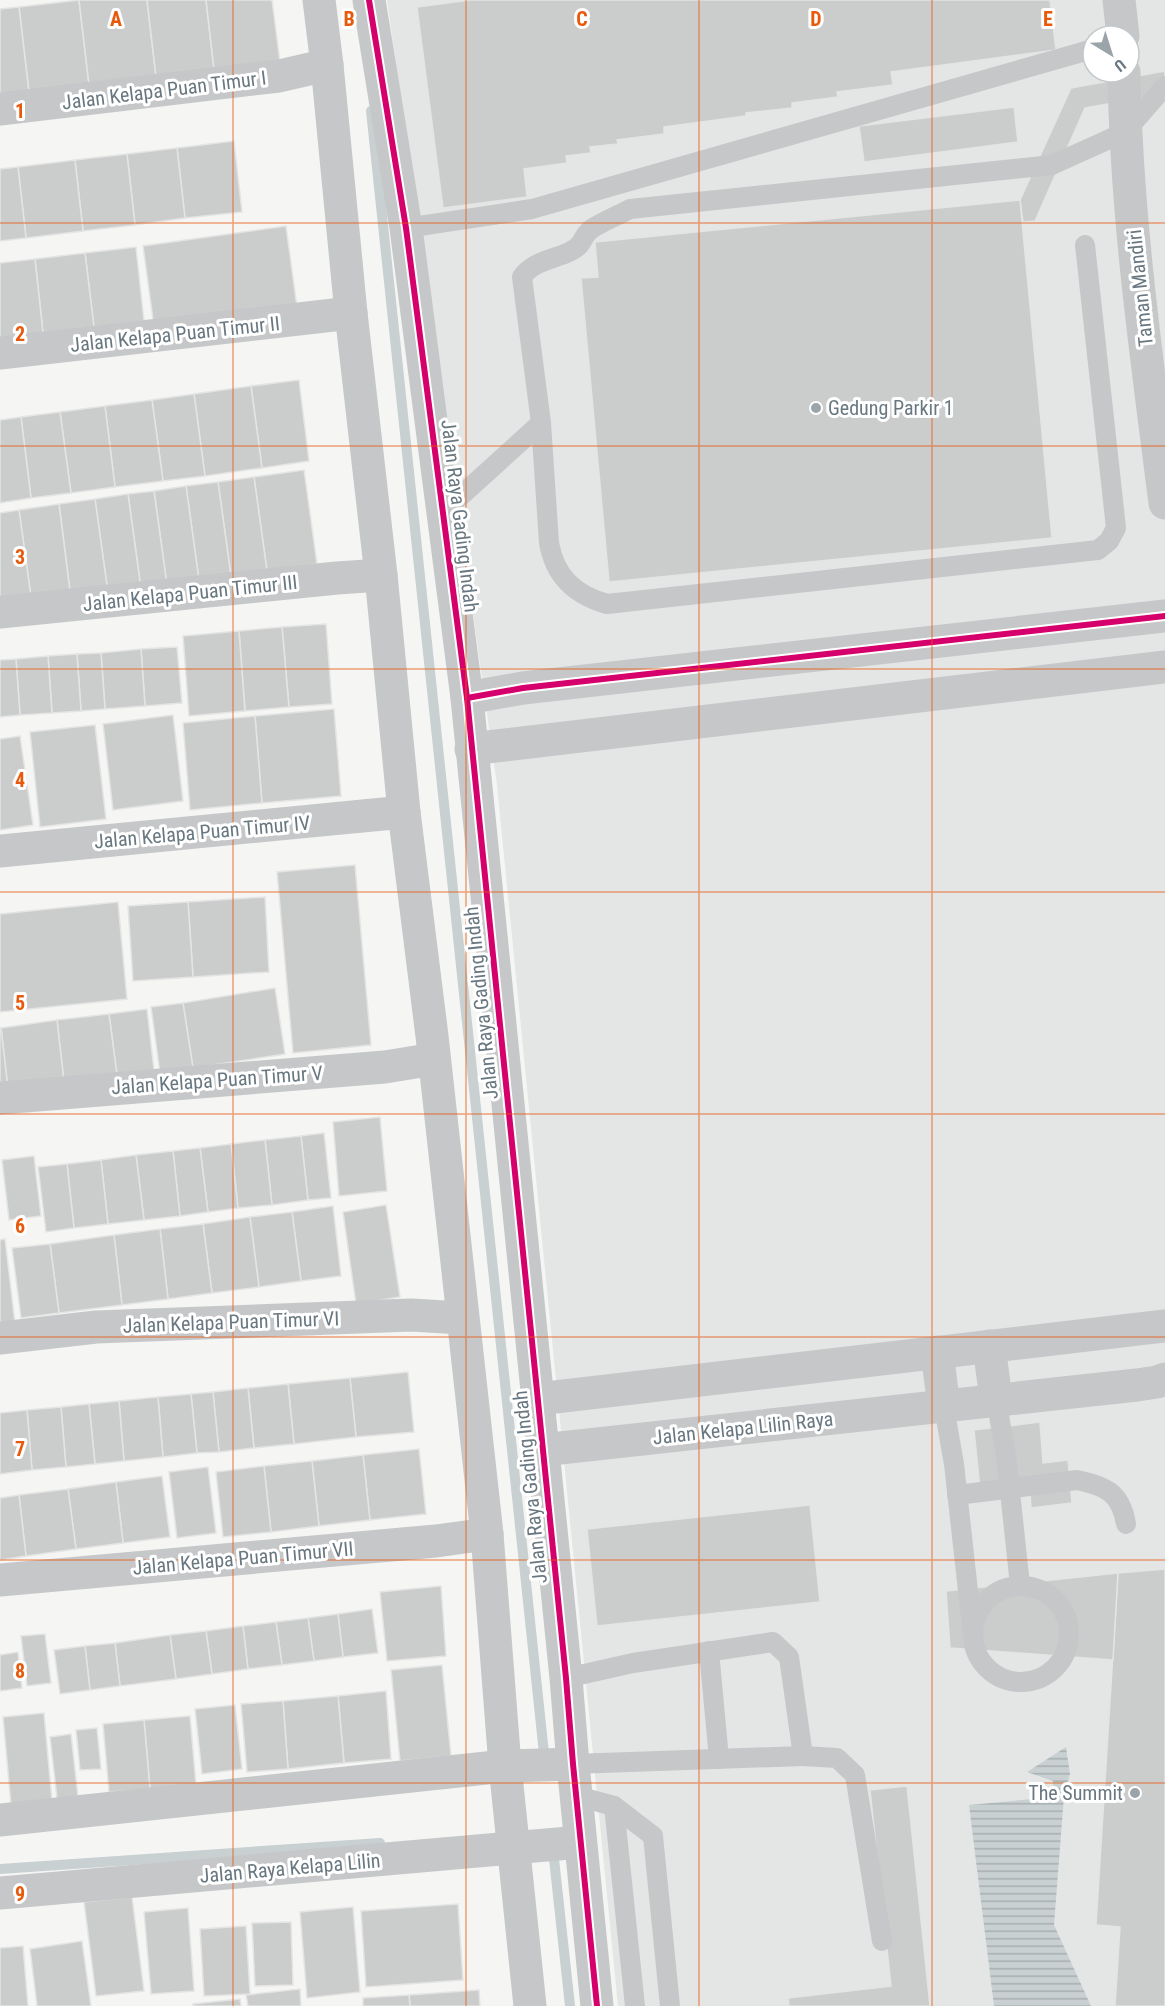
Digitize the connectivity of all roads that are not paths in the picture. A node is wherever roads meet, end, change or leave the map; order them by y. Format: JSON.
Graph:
{"nodes":[{"id":1,"x":319,"y":0,"type":"edge"},
{"id":2,"x":369,"y":0,"type":"edge"},
{"id":3,"x":1119,"y":0,"type":"edge"},
{"id":4,"x":1122,"y":24,"type":"edge"},
{"id":5,"x":1081,"y":52,"type":"edge"},
{"id":6,"x":327,"y":65,"type":"junction"},
{"id":7,"x":1124,"y":84,"type":"edge"},
{"id":8,"x":1165,"y":87,"type":"edge"},
{"id":9,"x":0,"y":109,"type":"edge"},
{"id":10,"x":1125,"y":132,"type":"junction"},
{"id":11,"x":406,"y":228,"type":"junction"},
{"id":12,"x":1085,"y":245,"type":"dead end"},
{"id":13,"x":351,"y":314,"type":"junction"},
{"id":14,"x":0,"y":353,"type":"edge"},
{"id":15,"x":541,"y":423,"type":"junction"},
{"id":16,"x":1165,"y":502,"type":"edge"},
{"id":17,"x":443,"y":512,"type":"junction"},
{"id":18,"x":381,"y":575,"type":"junction"},
{"id":19,"x":0,"y":612,"type":"edge"},
{"id":20,"x":1165,"y":616,"type":"edge"},
{"id":21,"x":914,"y":644,"type":"junction"},
{"id":22,"x":1165,"y":667,"type":"edge"},
{"id":23,"x":919,"y":697,"type":"junction"},
{"id":24,"x":467,"y":698,"type":"junction"},
{"id":25,"x":471,"y":749,"type":"junction"},
{"id":26,"x":404,"y":812,"type":"junction"},
{"id":27,"x":0,"y":852,"type":"edge"},
{"id":28,"x":434,"y":1059,"type":"junction"},
{"id":29,"x":0,"y":1098,"type":"edge"},
{"id":30,"x":462,"y":1318,"type":"junction"},
{"id":31,"x":1165,"y":1326,"type":"edge"},
{"id":32,"x":0,"y":1338,"type":"edge"},
{"id":33,"x":989,"y":1346,"type":"junction"},
{"id":34,"x":937,"y":1352,"type":"junction"},
{"id":35,"x":1162,"y":1385,"type":"edge"},
{"id":36,"x":537,"y":1399,"type":"junction"},
{"id":37,"x":996,"y":1399,"type":"junction"},
{"id":38,"x":944,"y":1407,"type":"junction"},
{"id":39,"x":542,"y":1450,"type":"junction"},
{"id":40,"x":1009,"y":1489,"type":"junction"},
{"id":41,"x":957,"y":1495,"type":"junction"},
{"id":42,"x":1126,"y":1524,"type":"dead end"},
{"id":43,"x":487,"y":1534,"type":"junction"},
{"id":44,"x":0,"y":1580,"type":"edge"},
{"id":45,"x":1020,"y":1585,"type":"junction"},
{"id":46,"x":973,"y":1636,"type":"junction"},
{"id":47,"x":709,"y":1651,"type":"junction"},
{"id":48,"x":566,"y":1678,"type":"junction"},
{"id":49,"x":803,"y":1756,"type":"junction"},
{"id":50,"x":719,"y":1759,"type":"junction"},
{"id":51,"x":568,"y":1764,"type":"junction"},
{"id":52,"x":512,"y":1767,"type":"junction"},
{"id":53,"x":577,"y":1796,"type":"junction"},
{"id":54,"x":614,"y":1806,"type":"junction"},
{"id":55,"x":0,"y":1820,"type":"edge"},
{"id":56,"x":580,"y":1842,"type":"junction"},
{"id":57,"x":512,"y":1849,"type":"junction"},
{"id":58,"x":0,"y":1893,"type":"edge"},
{"id":59,"x":882,"y":1941,"type":"dead end"},
{"id":60,"x":530,"y":2006,"type":"edge"},
{"id":61,"x":597,"y":2006,"type":"edge"},
{"id":62,"x":635,"y":2006,"type":"edge"},
{"id":63,"x":670,"y":2006,"type":"edge"}],
"edges":[{"from":1,"to":6,"type":"street"},
{"from":2,"to":11,"type":"street","name":"Jalan Raya Gading Indah"},
{"from":3,"to":4,"type":"street"},
{"from":5,"to":11,"type":"lane"},
{"from":6,"to":9,"type":"street","name":"Jalan Kelapa Puan Timur I"},
{"from":6,"to":13,"type":"street"},
{"from":7,"to":10,"type":"street","name":"Taman Mandiri"},
{"from":8,"to":10,"type":"lane"},
{"from":10,"to":15,"type":"lane"},
{"from":10,"to":16,"type":"street","name":"Taman Mandiri"},
{"from":11,"to":17,"type":"street","name":"Jalan Raya Gading Indah"},
{"from":12,"to":15,"type":"lane"},
{"from":13,"to":14,"type":"street","name":"Jalan Kelapa Puan Timur II"},
{"from":13,"to":18,"type":"street"},
{"from":15,"to":17,"type":"lane"},
{"from":17,"to":24,"type":"street","name":"Jalan Raya Gading Indah"},
{"from":18,"to":19,"type":"street","name":"Jalan Kelapa Puan Timur III"},
{"from":18,"to":26,"type":"street"},
{"from":20,"to":21,"type":"street"},
{"from":21,"to":23,"type":"street"},
{"from":21,"to":24,"type":"street"},
{"from":22,"to":23,"type":"street"},
{"from":23,"to":25,"type":"street"},
{"from":24,"to":25,"type":"street","name":"Jalan Raya Gading Indah"},
{"from":25,"to":36,"type":"street","name":"Jalan Raya Gading Indah"},
{"from":26,"to":27,"type":"street","name":"Jalan Kelapa Puan Timur IV"},
{"from":26,"to":28,"type":"street"},
{"from":28,"to":29,"type":"street","name":"Jalan Kelapa Puan Timur V"},
{"from":28,"to":30,"type":"street"},
{"from":30,"to":32,"type":"street","name":"Jalan Kelapa Puan Timur VI"},
{"from":30,"to":43,"type":"street"},
{"from":31,"to":33,"type":"street"},
{"from":33,"to":34,"type":"street"},
{"from":33,"to":37,"type":"street"},
{"from":34,"to":36,"type":"street"},
{"from":34,"to":38,"type":"street"},
{"from":35,"to":37,"type":"street","name":"Jalan Kelapa Lilin Raya"},
{"from":36,"to":39,"type":"street","name":"Jalan Raya Gading Indah"},
{"from":37,"to":38,"type":"street","name":"Jalan Kelapa Lilin Raya"},
{"from":37,"to":40,"type":"lane"},
{"from":38,"to":39,"type":"street","name":"Jalan Kelapa Lilin Raya"},
{"from":38,"to":41,"type":"lane"},
{"from":39,"to":48,"type":"street","name":"Jalan Raya Gading Indah"},
{"from":40,"to":41,"type":"lane"},
{"from":40,"to":42,"type":"lane"},
{"from":40,"to":45,"type":"lane"},
{"from":41,"to":46,"type":"lane"},
{"from":43,"to":44,"type":"street","name":"Jalan Kelapa Puan Timur VII"},
{"from":43,"to":52,"type":"street"},
{"from":45,"to":46,"type":"lane"},
{"from":45,"to":46,"type":"lane"},
{"from":47,"to":48,"type":"lane"},
{"from":47,"to":49,"type":"lane"},
{"from":47,"to":50,"type":"lane"},
{"from":48,"to":51,"type":"street","name":"Jalan Raya Gading Indah"},
{"from":49,"to":50,"type":"lane"},
{"from":49,"to":59,"type":"lane"},
{"from":50,"to":51,"type":"lane"},
{"from":51,"to":52,"type":"street"},
{"from":51,"to":53,"type":"street","name":"Jalan Raya Gading Indah"},
{"from":52,"to":55,"type":"street"},
{"from":52,"to":57,"type":"street"},
{"from":53,"to":54,"type":"lane"},
{"from":53,"to":56,"type":"street","name":"Jalan Raya Gading Indah"},
{"from":54,"to":62,"type":"lane"},
{"from":54,"to":63,"type":"lane"},
{"from":56,"to":57,"type":"street","name":"Jalan Raya Kelapa Lilin"},
{"from":56,"to":61,"type":"street","name":"Jalan Raya Gading Indah"},
{"from":57,"to":58,"type":"street","name":"Jalan Raya Kelapa Lilin"},
{"from":57,"to":60,"type":"street"}]}
